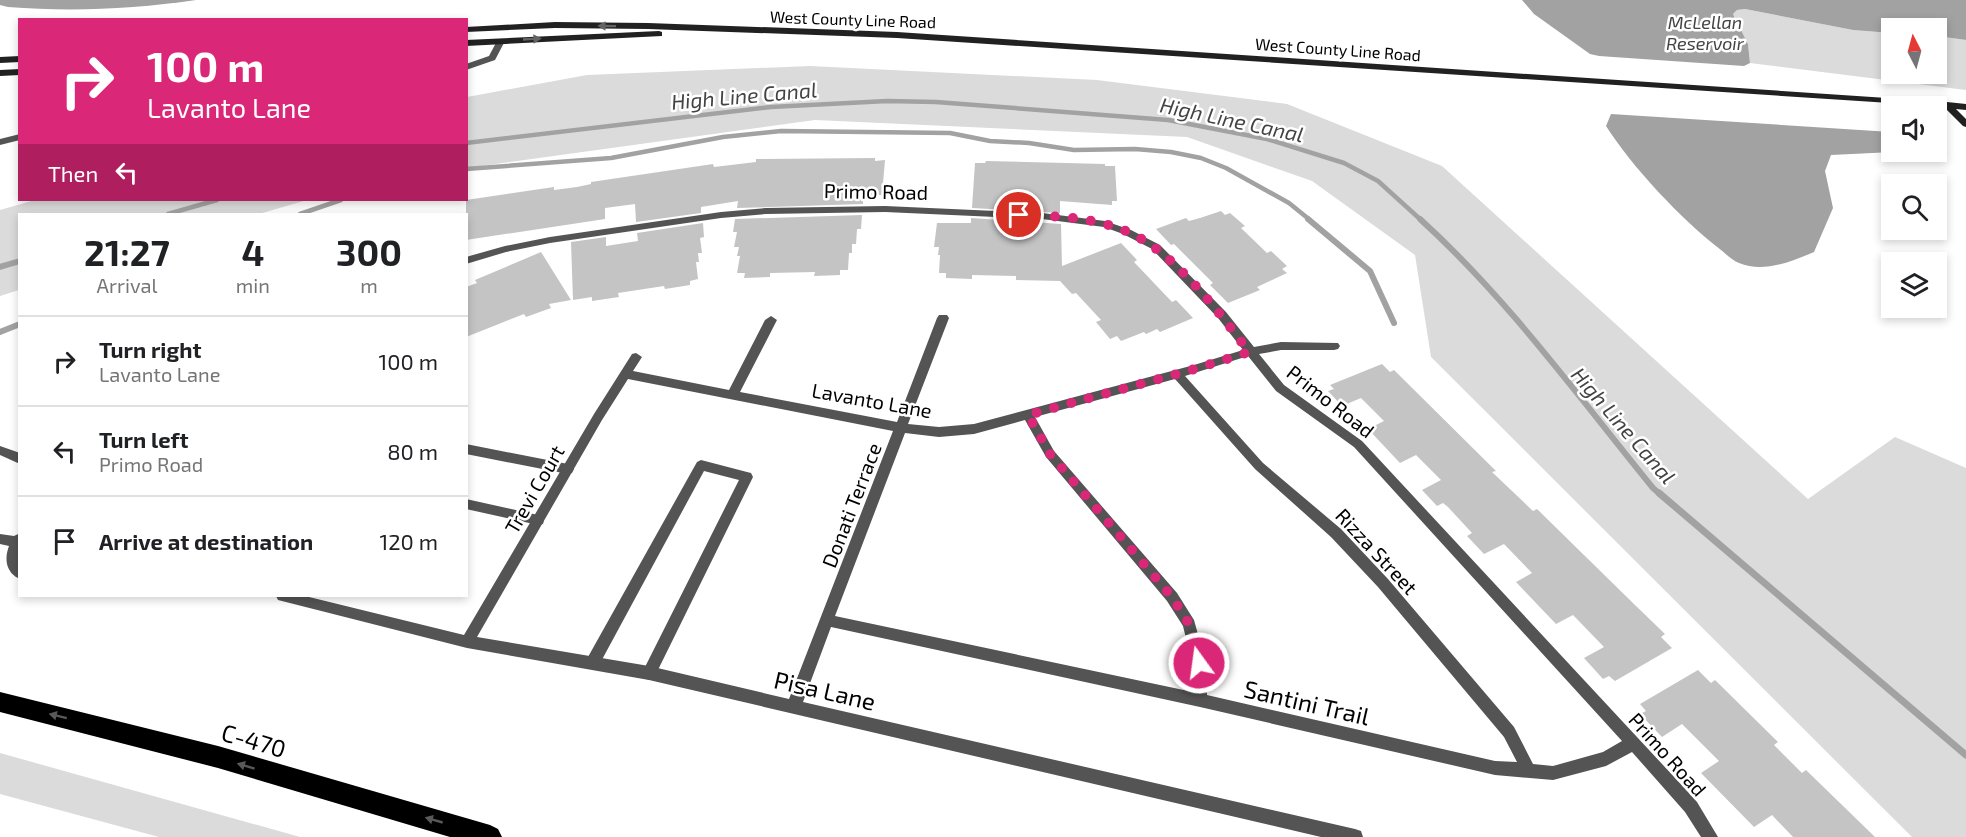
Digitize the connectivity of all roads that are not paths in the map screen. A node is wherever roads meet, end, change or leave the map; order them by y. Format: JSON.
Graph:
{"nodes":[{"id":1,"x":468,"y":30,"type":"edge"},
{"id":2,"x":708,"y":30,"type":"junction"},
{"id":3,"x":501,"y":41,"type":"junction"},
{"id":4,"x":468,"y":43,"type":"edge"},
{"id":5,"x":18,"y":59,"type":"edge"},
{"id":6,"x":0,"y":60,"type":"edge"},
{"id":7,"x":468,"y":66,"type":"edge"},
{"id":8,"x":18,"y":72,"type":"edge"},
{"id":9,"x":0,"y":73,"type":"edge"},
{"id":10,"x":1881,"y":101,"type":"edge"},
{"id":11,"x":1947,"y":105,"type":"joint"},
{"id":12,"x":1966,"y":107,"type":"edge"},
{"id":13,"x":1966,"y":124,"type":"edge"},
{"id":14,"x":18,"y":138,"type":"edge"},
{"id":15,"x":0,"y":142,"type":"edge"},
{"id":16,"x":468,"y":260,"type":"edge"},
{"id":17,"x":943,"y":318,"type":"dead end"},
{"id":18,"x":771,"y":320,"type":"dead end"},
{"id":19,"x":1334,"y":346,"type":"dead end"},
{"id":20,"x":1249,"y":352,"type":"junction"},
{"id":21,"x":636,"y":357,"type":"dead end"},
{"id":22,"x":1177,"y":374,"type":"junction"},
{"id":23,"x":625,"y":375,"type":"junction"},
{"id":24,"x":732,"y":395,"type":"junction"},
{"id":25,"x":1028,"y":415,"type":"junction"},
{"id":26,"x":902,"y":428,"type":"junction"},
{"id":27,"x":468,"y":448,"type":"edge"},
{"id":28,"x":1,"y":450,"type":"edge"},
{"id":29,"x":18,"y":458,"type":"edge"},
{"id":30,"x":568,"y":469,"type":"junction"},
{"id":31,"x":468,"y":504,"type":"edge"},
{"id":32,"x":538,"y":520,"type":"junction"},
{"id":33,"x":0,"y":539,"type":"edge"},
{"id":34,"x":18,"y":540,"type":"edge"},
{"id":35,"x":18,"y":572,"type":"edge"},
{"id":36,"x":288,"y":597,"type":"edge"},
{"id":37,"x":828,"y":620,"type":"junction"},
{"id":38,"x":467,"y":642,"type":"junction"},
{"id":39,"x":593,"y":662,"type":"junction"},
{"id":40,"x":649,"y":673,"type":"junction"},
{"id":41,"x":1200,"y":700,"type":"junction"},
{"id":42,"x":0,"y":702,"type":"edge"},
{"id":43,"x":794,"y":705,"type":"junction"},
{"id":44,"x":1633,"y":743,"type":"junction"},
{"id":45,"x":1529,"y":771,"type":"junction"},
{"id":46,"x":490,"y":837,"type":"edge"},
{"id":47,"x":1355,"y":837,"type":"edge"},
{"id":48,"x":1710,"y":837,"type":"edge"}],
"edges":[{"from":2,"to":1,"type":"main road","name":"West County Line Road","one_way":true},
{"from":3,"to":2,"type":"main road","name":"West County Line Road","one_way":true},
{"from":2,"to":10,"type":"main road","name":"West County Line Road"},
{"from":3,"to":4,"type":"main road","name":"West County Line Road"},
{"from":3,"to":7,"type":"street"},
{"from":5,"to":6,"type":"main road"},
{"from":8,"to":9,"type":"main road"},
{"from":11,"to":12,"type":"main road","name":"West County Line Road"},
{"from":11,"to":13,"type":"main road"},
{"from":14,"to":15,"type":"street"},
{"from":16,"to":20,"type":"street","name":"Primo Road"},
{"from":17,"to":26,"type":"street","name":"Donati Terrace"},
{"from":18,"to":24,"type":"street"},
{"from":19,"to":20,"type":"street","name":"Lavanto Lane"},
{"from":20,"to":22,"type":"street","name":"Lavanto Lane"},
{"from":20,"to":44,"type":"street","name":"Primo Road"},
{"from":21,"to":23,"type":"street","name":"Trevi Court"},
{"from":22,"to":25,"type":"street","name":"Lavanto Lane"},
{"from":22,"to":45,"type":"street","name":"Rizza Street"},
{"from":23,"to":24,"type":"street","name":"Lavanto Lane"},
{"from":23,"to":30,"type":"street","name":"Trevi Court"},
{"from":24,"to":26,"type":"street","name":"Lavanto Lane"},
{"from":25,"to":26,"type":"street","name":"Lavanto Lane"},
{"from":25,"to":41,"type":"street"},
{"from":26,"to":37,"type":"street","name":"Donati Terrace"},
{"from":27,"to":30,"type":"street"},
{"from":28,"to":29,"type":"street"},
{"from":30,"to":32,"type":"street","name":"Trevi Court"},
{"from":31,"to":32,"type":"street"},
{"from":32,"to":38,"type":"street","name":"Trevi Court"},
{"from":33,"to":34,"type":"street"},
{"from":34,"to":35,"type":"street"},
{"from":36,"to":38,"type":"street","name":"Pisa Lane"},
{"from":37,"to":41,"type":"street","name":"Santini Trail"},
{"from":37,"to":43,"type":"street","name":"Donati Terrace"},
{"from":38,"to":39,"type":"street","name":"Pisa Lane"},
{"from":39,"to":40,"type":"street","name":"Pisa Lane"},
{"from":39,"to":40,"type":"street"},
{"from":40,"to":43,"type":"street","name":"Pisa Lane"},
{"from":41,"to":45,"type":"street","name":"Santini Trail"},
{"from":46,"to":42,"type":"highway","name":"C-470","one_way":true},
{"from":43,"to":47,"type":"street","name":"Pisa Lane"},
{"from":44,"to":45,"type":"street","name":"Santini Trail"},
{"from":44,"to":48,"type":"street","name":"Primo Road"}]}
